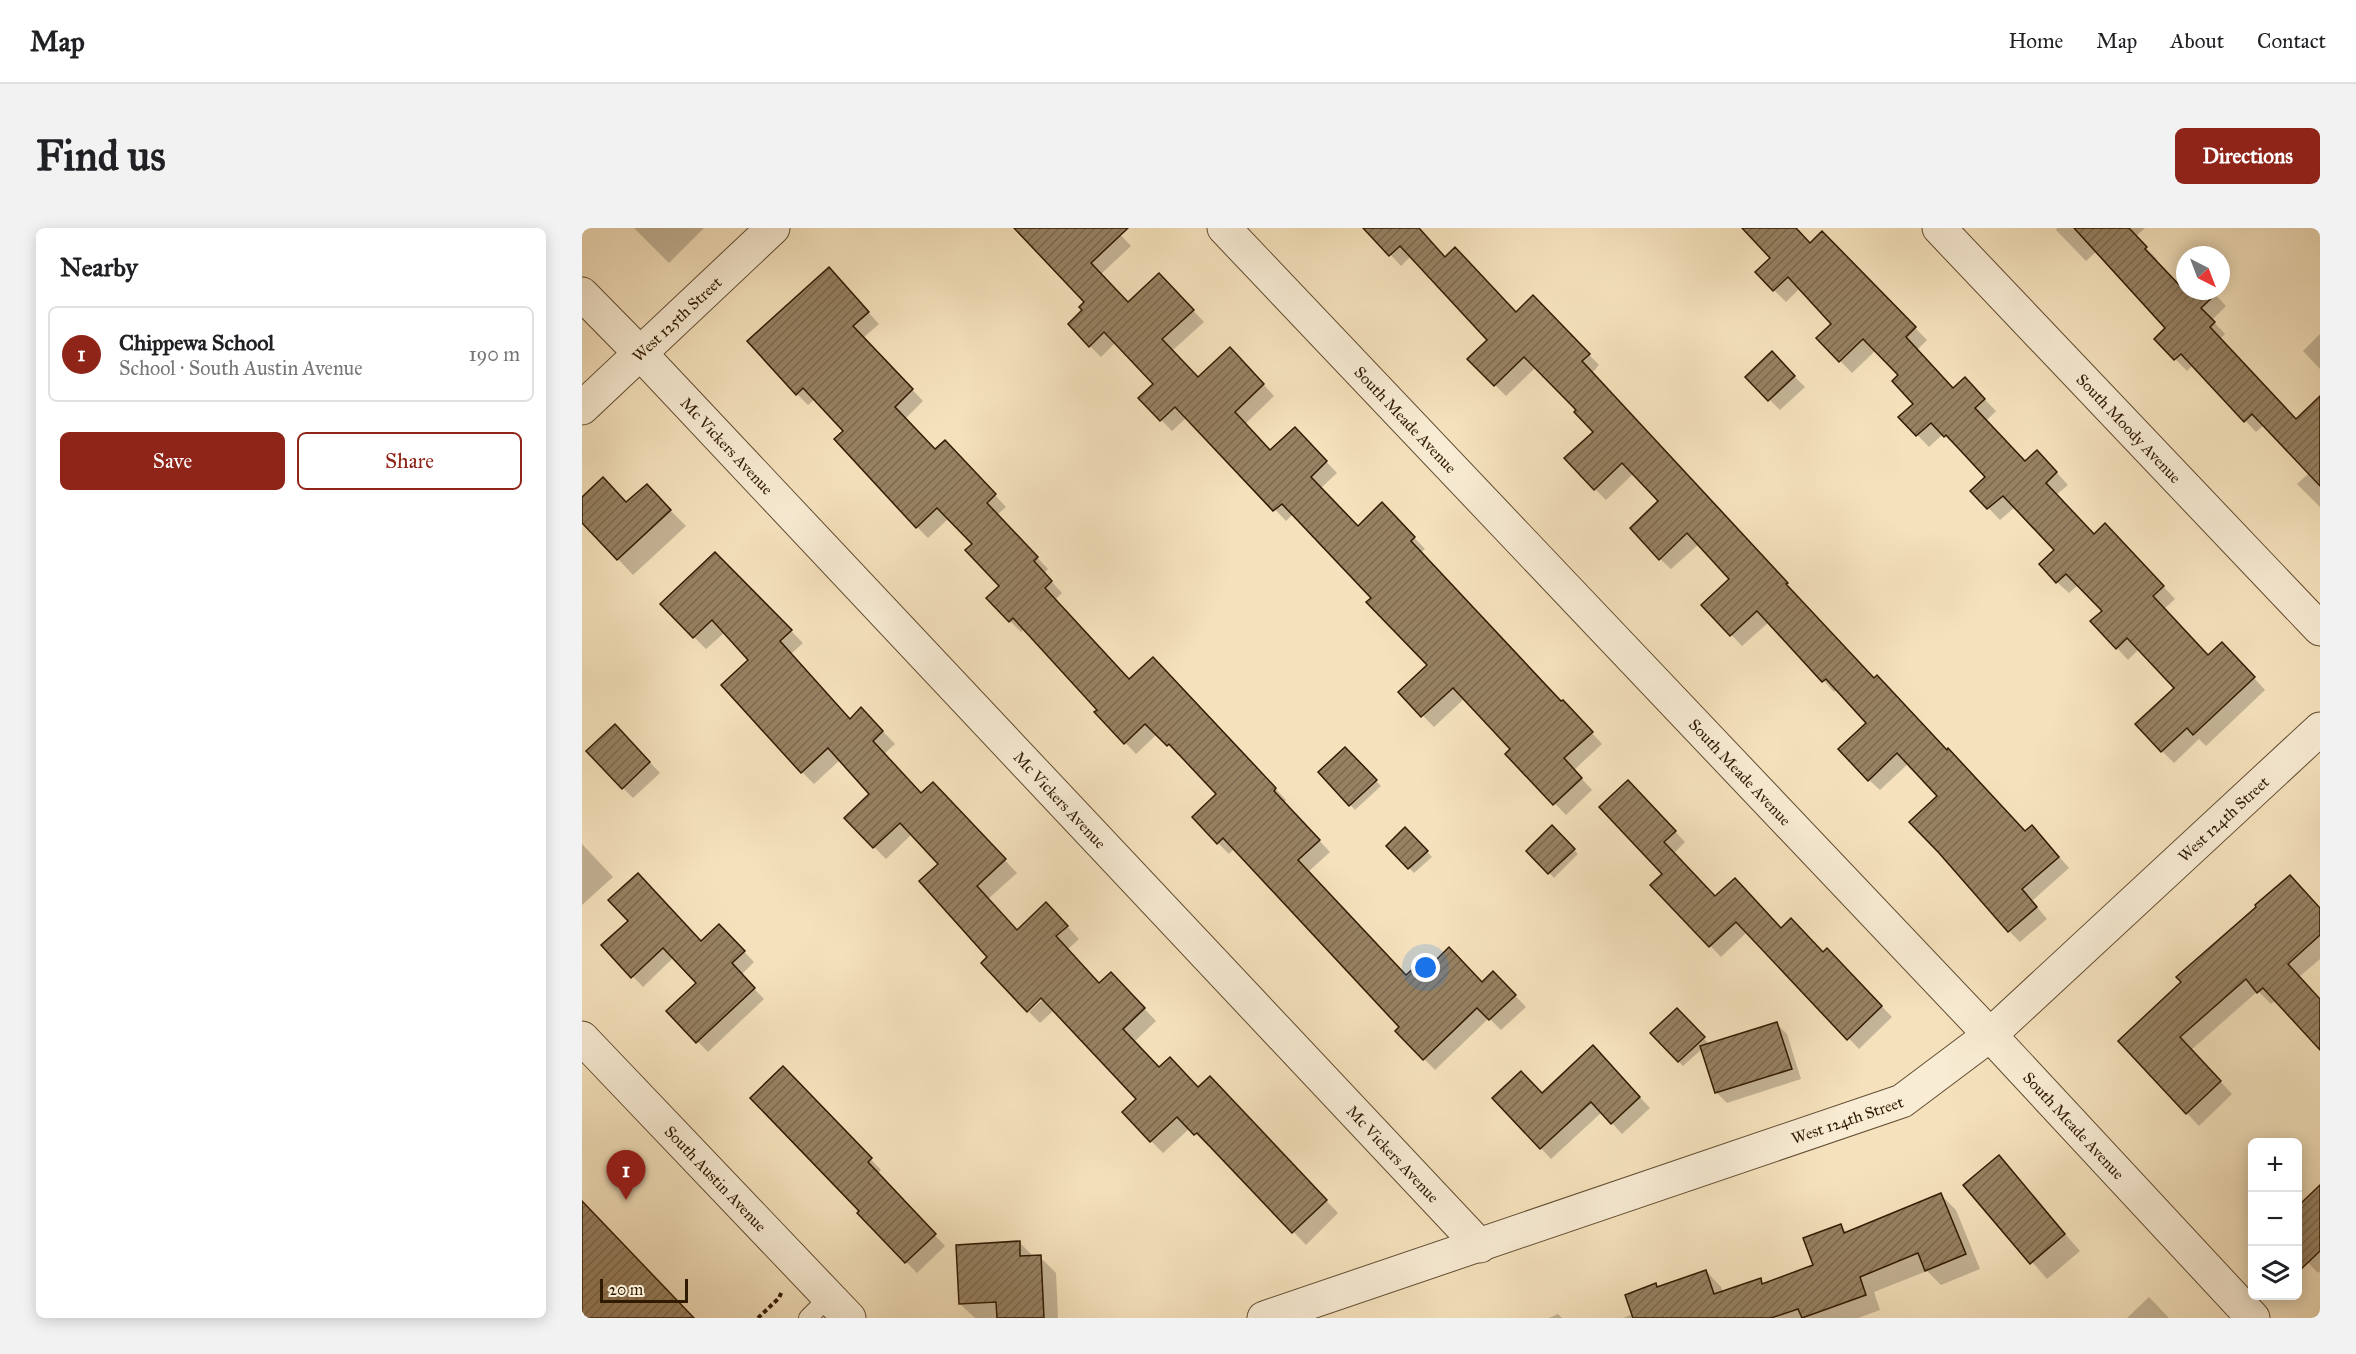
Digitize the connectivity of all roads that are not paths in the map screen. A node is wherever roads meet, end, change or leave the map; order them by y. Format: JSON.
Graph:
{"nodes":[{"id":1,"x":773,"y":228,"type":"edge"},
{"id":2,"x":1224,"y":228,"type":"edge"},
{"id":3,"x":1939,"y":228,"type":"edge"},
{"id":4,"x":582,"y":294,"type":"edge"},
{"id":5,"x":640,"y":353,"type":"junction"},
{"id":6,"x":582,"y":408,"type":"edge"},
{"id":7,"x":2320,"y":629,"type":"edge"},
{"id":8,"x":2320,"y":729,"type":"edge"},
{"id":9,"x":1990,"y":1035,"type":"junction"},
{"id":10,"x":582,"y":1038,"type":"edge"},
{"id":11,"x":1480,"y":1246,"type":"junction"},
{"id":12,"x":828,"y":1311,"type":"edge"},
{"id":13,"x":1264,"y":1318,"type":"edge"},
{"id":14,"x":2253,"y":1318,"type":"edge"}],
"edges":[{"from":1,"to":5,"type":"street","name":"West 125th Street"},
{"from":2,"to":9,"type":"street","name":"South Meade Avenue"},
{"from":3,"to":7,"type":"street","name":"South Moody Avenue"},
{"from":4,"to":5,"type":"street","name":"Mc Vickers Avenue"},
{"from":5,"to":6,"type":"street","name":"West 125th Street"},
{"from":5,"to":11,"type":"street","name":"Mc Vickers Avenue"},
{"from":8,"to":9,"type":"street","name":"West 124th Street"},
{"from":9,"to":11,"type":"street","name":"West 124th Street"},
{"from":9,"to":14,"type":"street","name":"South Meade Avenue"},
{"from":10,"to":12,"type":"street","name":"South Austin Avenue"},
{"from":11,"to":13,"type":"street","name":"West 124th Street"}]}
